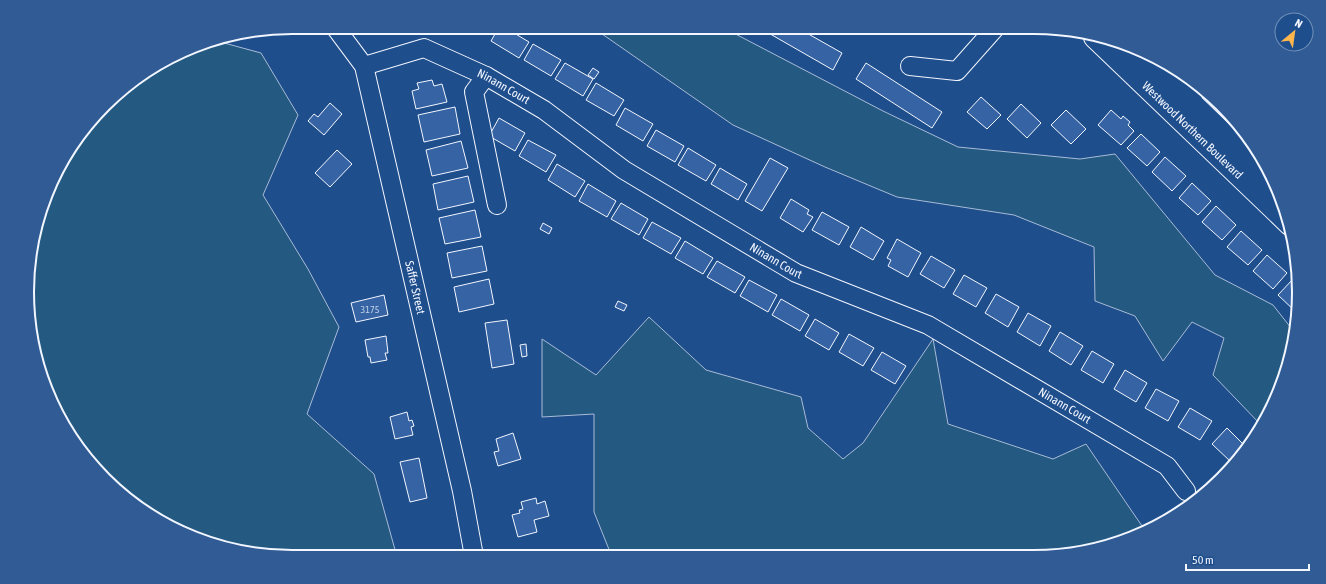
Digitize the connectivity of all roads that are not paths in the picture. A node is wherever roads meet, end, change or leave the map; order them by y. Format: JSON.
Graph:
{"nodes":[{"id":1,"x":340,"y":34,"type":"edge"},
{"id":2,"x":990,"y":34,"type":"edge"},
{"id":3,"x":1106,"y":45,"type":"edge"},
{"id":4,"x":1147,"y":60,"type":"edge"},
{"id":5,"x":364,"y":66,"type":"junction"},
{"id":6,"x":910,"y":66,"type":"dead end"},
{"id":7,"x":486,"y":76,"type":"junction"},
{"id":8,"x":1187,"y":100,"type":"edge"},
{"id":9,"x":1261,"y":171,"type":"edge"},
{"id":10,"x":497,"y":205,"type":"dead end"},
{"id":11,"x":1278,"y":210,"type":"edge"},
{"id":12,"x":1186,"y":492,"type":"dead end"},
{"id":13,"x":473,"y":550,"type":"edge"}],
"edges":[{"from":1,"to":5,"type":"street","name":"Saffer Street"},
{"from":2,"to":6,"type":"street"},
{"from":3,"to":8,"type":"main road","name":"Westwood Northern Boulevard"},
{"from":4,"to":8,"type":"main road","name":"Westwood Northern Boulevard"},
{"from":5,"to":7,"type":"street","name":"Ninann Court"},
{"from":5,"to":13,"type":"street","name":"Saffer Street"},
{"from":7,"to":10,"type":"street"},
{"from":7,"to":12,"type":"street","name":"Ninann Court"},
{"from":8,"to":9,"type":"main road","name":"Westwood Northern Boulevard"},
{"from":8,"to":11,"type":"main road","name":"Westwood Northern Boulevard"}]}
